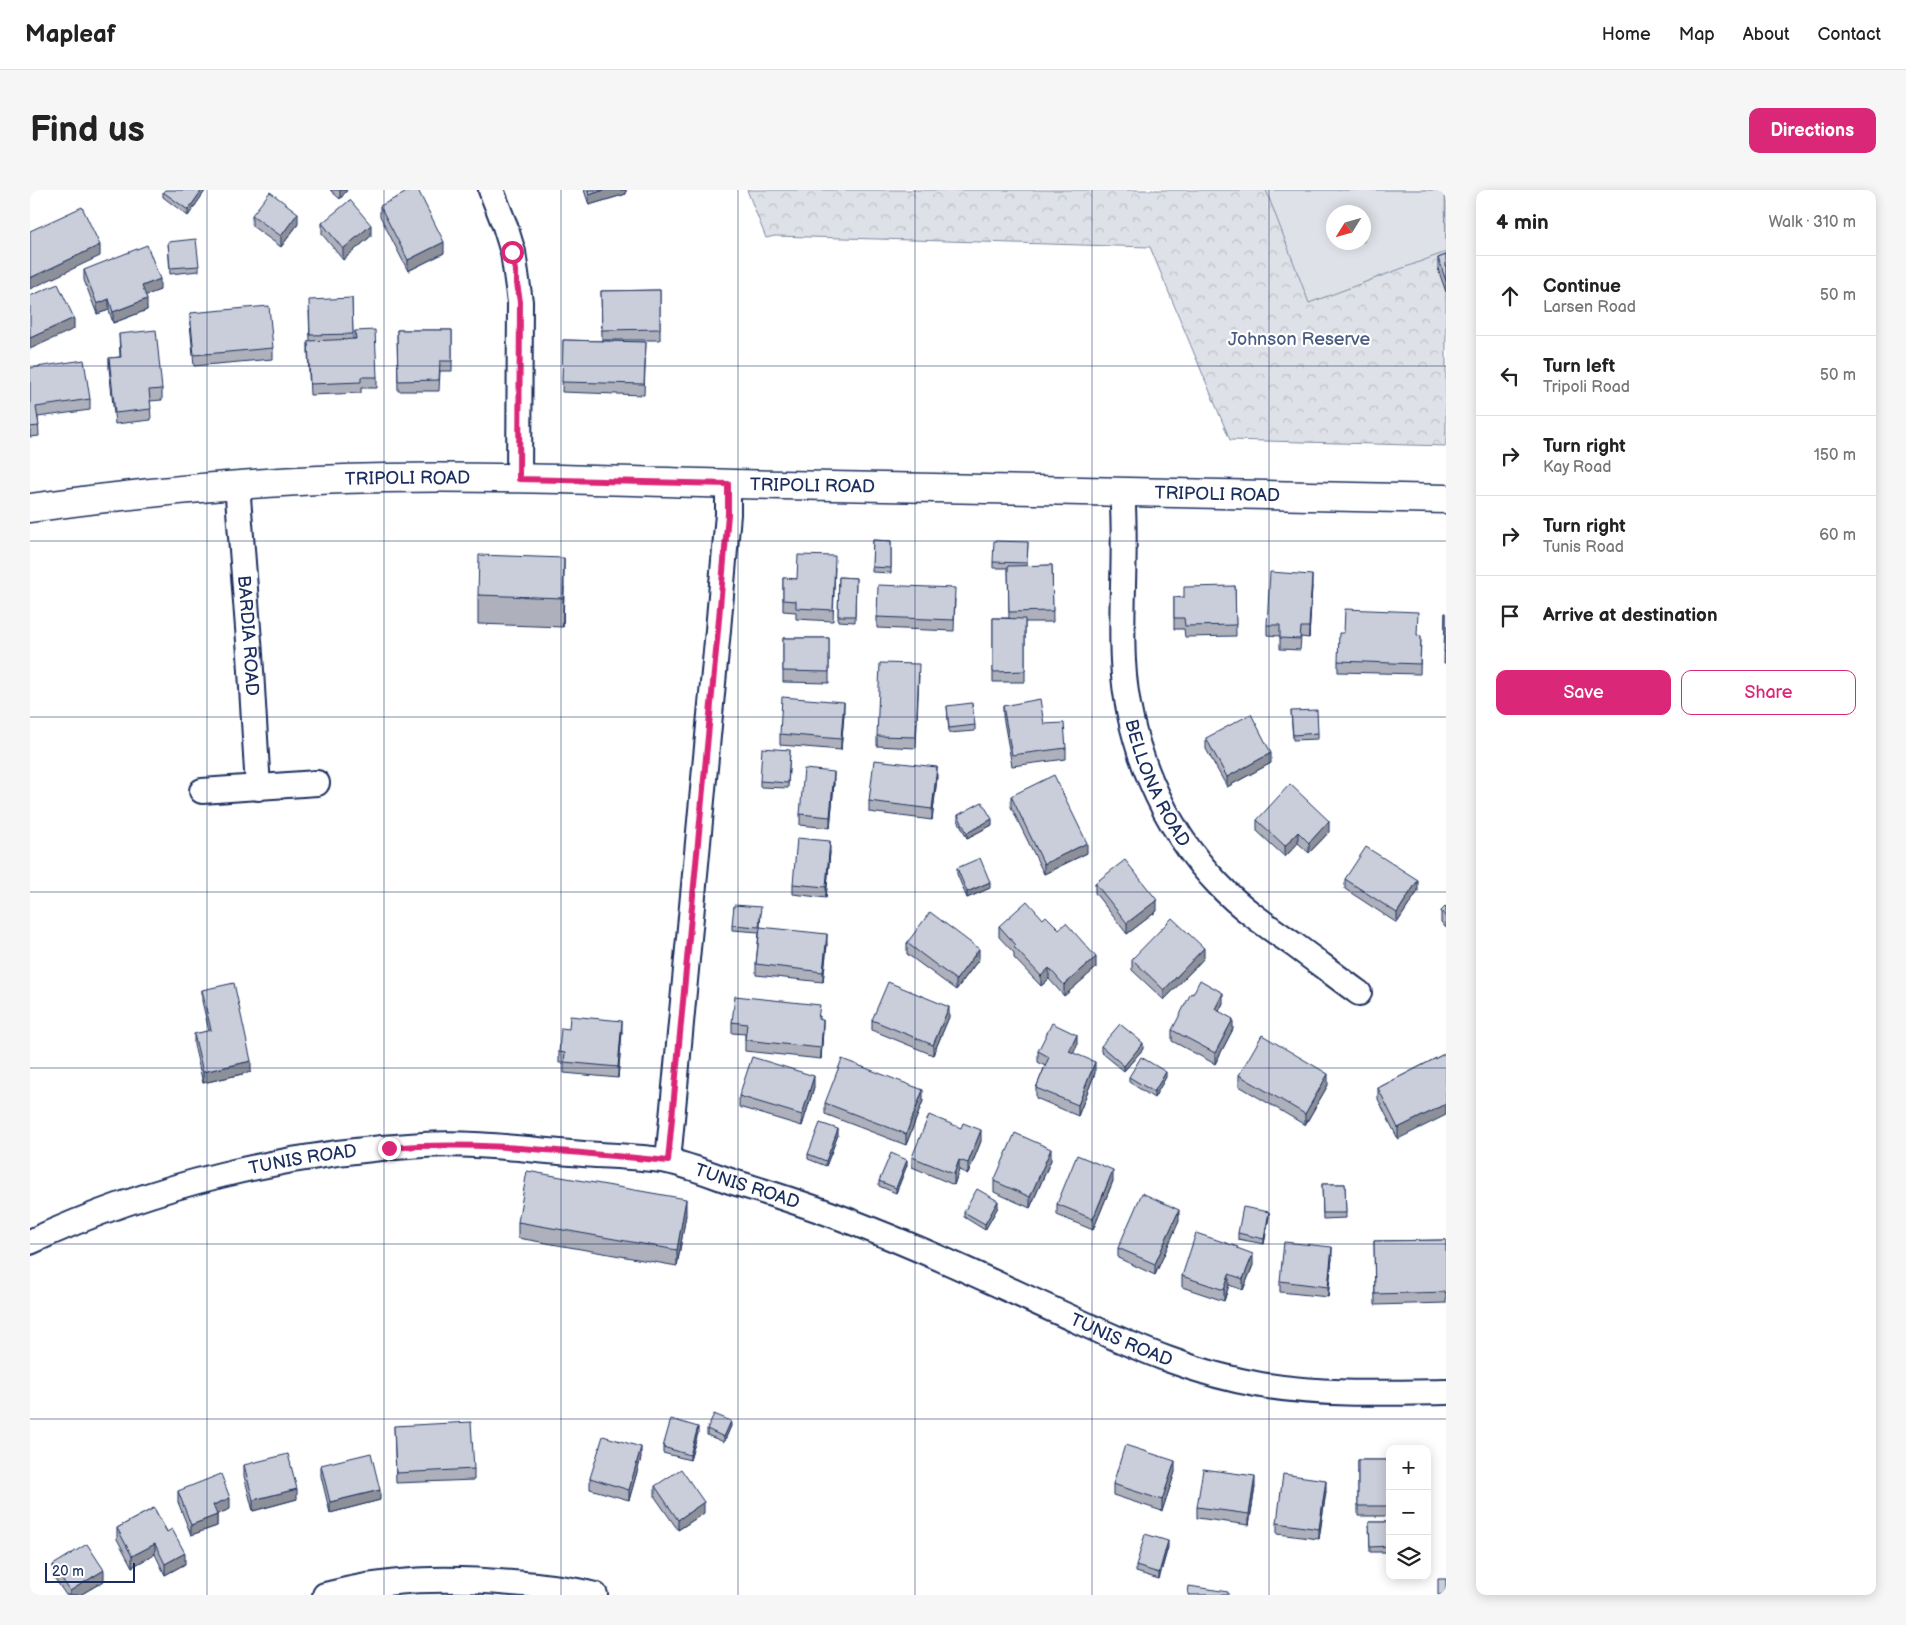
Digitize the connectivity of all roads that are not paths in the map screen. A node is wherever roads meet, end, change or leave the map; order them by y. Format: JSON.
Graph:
{"nodes":[{"id":1,"x":491,"y":190,"type":"edge"},
{"id":2,"x":519,"y":479,"type":"junction"},
{"id":3,"x":237,"y":484,"type":"junction"},
{"id":4,"x":728,"y":484,"type":"junction"},
{"id":5,"x":1122,"y":491,"type":"junction"},
{"id":6,"x":1446,"y":499,"type":"edge"},
{"id":7,"x":30,"y":508,"type":"edge"},
{"id":8,"x":317,"y":783,"type":"dead end"},
{"id":9,"x":258,"y":788,"type":"junction"},
{"id":10,"x":202,"y":791,"type":"dead end"},
{"id":11,"x":1359,"y":994,"type":"dead end"},
{"id":12,"x":668,"y":1161,"type":"junction"},
{"id":13,"x":30,"y":1242,"type":"edge"},
{"id":14,"x":1446,"y":1392,"type":"edge"},
{"id":15,"x":325,"y":1595,"type":"edge"},
{"id":16,"x":595,"y":1595,"type":"edge"}],
"edges":[{"from":1,"to":2,"type":"street"},
{"from":2,"to":3,"type":"street","name":"TRIPOLI ROAD"},
{"from":2,"to":4,"type":"street","name":"TRIPOLI ROAD"},
{"from":3,"to":7,"type":"street","name":"TRIPOLI ROAD"},
{"from":3,"to":9,"type":"street","name":"BARDIA ROAD"},
{"from":4,"to":5,"type":"street","name":"TRIPOLI ROAD"},
{"from":4,"to":12,"type":"street"},
{"from":5,"to":6,"type":"street","name":"TRIPOLI ROAD"},
{"from":5,"to":11,"type":"street","name":"BELLONA ROAD"},
{"from":8,"to":9,"type":"street"},
{"from":9,"to":10,"type":"street"},
{"from":12,"to":13,"type":"street","name":"TUNIS ROAD"},
{"from":12,"to":14,"type":"street","name":"TUNIS ROAD"},
{"from":15,"to":16,"type":"street"}]}
